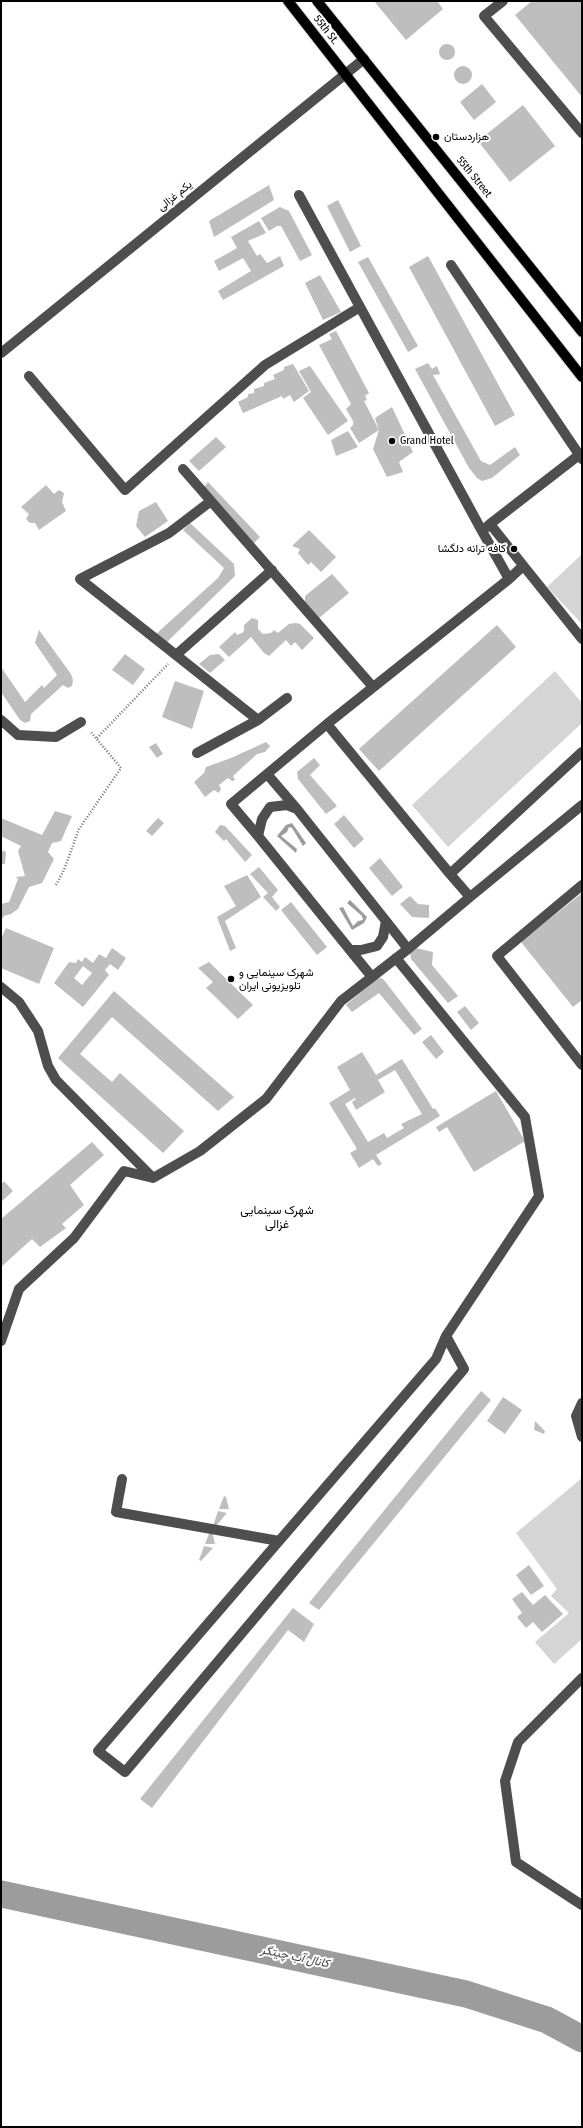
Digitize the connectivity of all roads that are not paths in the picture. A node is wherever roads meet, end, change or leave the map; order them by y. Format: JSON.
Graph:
{"nodes":[{"id":1,"x":288,"y":1,"type":"edge"},
{"id":2,"x":317,"y":1,"type":"edge"},
{"id":3,"x":503,"y":1,"type":"edge"},
{"id":4,"x":364,"y":59,"type":"junction"},
{"id":5,"x":345,"y":74,"type":"junction"},
{"id":6,"x":582,"y":133,"type":"edge"},
{"id":7,"x":299,"y":195,"type":"dead end"},
{"id":8,"x":451,"y":265,"type":"dead end"},
{"id":9,"x":360,"y":307,"type":"junction"},
{"id":10,"x":582,"y":332,"type":"edge"},
{"id":11,"x":1,"y":353,"type":"edge"},
{"id":12,"x":29,"y":376,"type":"dead end"},
{"id":13,"x":582,"y":377,"type":"edge"},
{"id":14,"x":581,"y":457,"type":"edge"},
{"id":15,"x":183,"y":469,"type":"dead end"},
{"id":16,"x":211,"y":501,"type":"junction"},
{"id":17,"x":490,"y":524,"type":"junction"},
{"id":18,"x":482,"y":531,"type":"junction"},
{"id":19,"x":524,"y":566,"type":"junction"},
{"id":20,"x":272,"y":570,"type":"junction"},
{"id":21,"x":509,"y":579,"type":"junction"},
{"id":22,"x":582,"y":639,"type":"edge"},
{"id":23,"x":176,"y":655,"type":"junction"},
{"id":24,"x":374,"y":687,"type":"junction"},
{"id":25,"x":287,"y":698,"type":"dead end"},
{"id":26,"x":1,"y":720,"type":"edge"},
{"id":27,"x":258,"y":720,"type":"junction"},
{"id":28,"x":81,"y":722,"type":"dead end"},
{"id":29,"x":327,"y":724,"type":"junction"},
{"id":30,"x":582,"y":752,"type":"edge"},
{"id":31,"x":197,"y":753,"type":"dead end"},
{"id":32,"x":267,"y":774,"type":"junction"},
{"id":33,"x":582,"y":805,"type":"edge"},
{"id":34,"x":297,"y":809,"type":"junction"},
{"id":35,"x":258,"y":836,"type":"junction"},
{"id":36,"x":450,"y":874,"type":"junction"},
{"id":37,"x":582,"y":885,"type":"edge"},
{"id":38,"x":470,"y":897,"type":"junction"},
{"id":39,"x":386,"y":921,"type":"junction"},
{"id":40,"x":408,"y":949,"type":"junction"},
{"id":41,"x":350,"y":950,"type":"junction"},
{"id":42,"x":396,"y":958,"type":"junction"},
{"id":43,"x":372,"y":977,"type":"junction"},
{"id":44,"x":1,"y":986,"type":"edge"},
{"id":45,"x":582,"y":1065,"type":"edge"},
{"id":46,"x":153,"y":1178,"type":"junction"},
{"id":47,"x":446,"y":1336,"type":"junction"},
{"id":48,"x":1,"y":1341,"type":"edge"},
{"id":49,"x":582,"y":1403,"type":"edge"},
{"id":50,"x":582,"y":1437,"type":"edge"},
{"id":51,"x":122,"y":1479,"type":"dead end"},
{"id":52,"x":279,"y":1541,"type":"junction"},
{"id":53,"x":582,"y":1678,"type":"edge"},
{"id":54,"x":582,"y":1905,"type":"edge"}],
"edges":[{"from":1,"to":5,"type":"main road","name":"55th St."},
{"from":2,"to":4,"type":"main road","name":"55th Street"},
{"from":3,"to":6,"type":"street"},
{"from":4,"to":5,"type":"street","name":"یکم غزالی"},
{"from":4,"to":10,"type":"main road","name":"55th Street"},
{"from":5,"to":11,"type":"street","name":"یکم غزالی"},
{"from":5,"to":13,"type":"main road"},
{"from":7,"to":9,"type":"street"},
{"from":8,"to":14,"type":"street"},
{"from":9,"to":12,"type":"street"},
{"from":9,"to":18,"type":"street"},
{"from":14,"to":17,"type":"street"},
{"from":15,"to":16,"type":"street"},
{"from":16,"to":20,"type":"street"},
{"from":16,"to":23,"type":"street"},
{"from":17,"to":18,"type":"street"},
{"from":17,"to":19,"type":"street"},
{"from":18,"to":21,"type":"street"},
{"from":19,"to":21,"type":"street"},
{"from":19,"to":22,"type":"street"},
{"from":20,"to":23,"type":"street"},
{"from":20,"to":24,"type":"street"},
{"from":21,"to":24,"type":"street"},
{"from":23,"to":27,"type":"street"},
{"from":24,"to":29,"type":"street"},
{"from":25,"to":27,"type":"street"},
{"from":26,"to":28,"type":"street"},
{"from":27,"to":31,"type":"street"},
{"from":29,"to":32,"type":"street"},
{"from":29,"to":36,"type":"street"},
{"from":30,"to":36,"type":"street"},
{"from":32,"to":34,"type":"street"},
{"from":32,"to":35,"type":"street"},
{"from":33,"to":38,"type":"street"},
{"from":34,"to":35,"type":"street"},
{"from":34,"to":39,"type":"street"},
{"from":35,"to":41,"type":"street"},
{"from":36,"to":38,"type":"street"},
{"from":37,"to":45,"type":"street"},
{"from":38,"to":40,"type":"street"},
{"from":39,"to":40,"type":"street"},
{"from":39,"to":41,"type":"street"},
{"from":40,"to":42,"type":"street"},
{"from":41,"to":43,"type":"street"},
{"from":42,"to":43,"type":"street"},
{"from":42,"to":47,"type":"street"},
{"from":43,"to":46,"type":"street"},
{"from":44,"to":46,"type":"street"},
{"from":46,"to":48,"type":"street"},
{"from":47,"to":52,"type":"street"},
{"from":47,"to":52,"type":"street"},
{"from":49,"to":50,"type":"street"},
{"from":51,"to":52,"type":"street"},
{"from":53,"to":54,"type":"street"}]}
